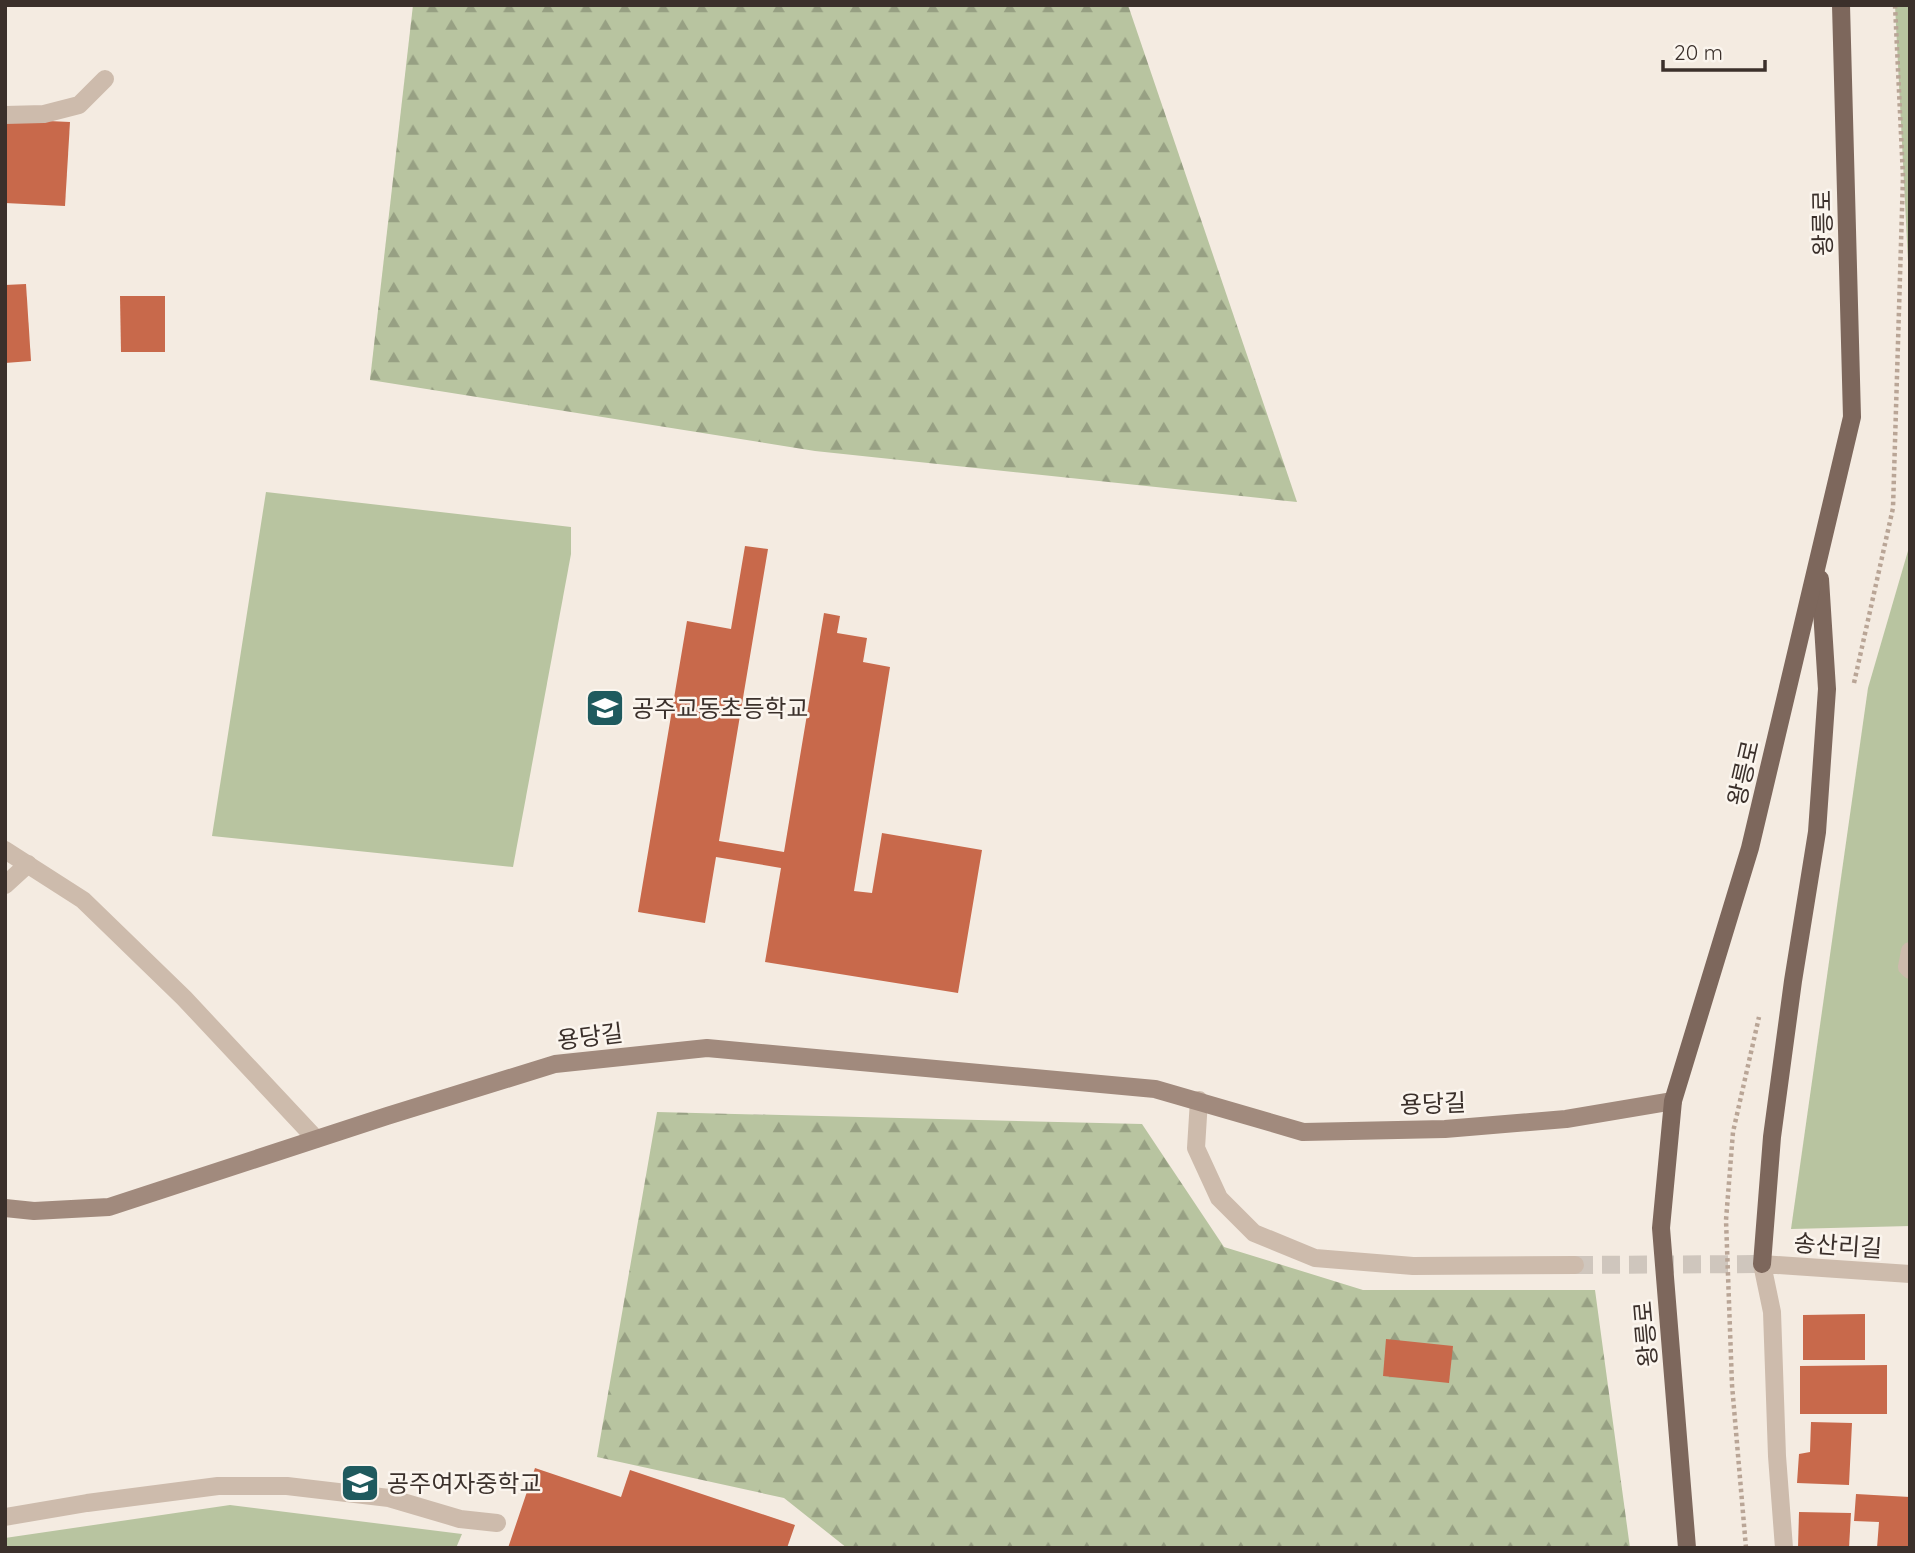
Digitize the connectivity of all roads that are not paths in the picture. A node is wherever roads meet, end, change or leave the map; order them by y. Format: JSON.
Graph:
{"nodes":[{"id":1,"x":1841,"y":5,"type":"edge"},
{"id":2,"x":105,"y":79,"type":"dead end"},
{"id":3,"x":5,"y":115,"type":"edge"},
{"id":4,"x":1818,"y":562,"type":"junction"},
{"id":5,"x":5,"y":850,"type":"edge"},
{"id":6,"x":28,"y":864,"type":"junction"},
{"id":7,"x":5,"y":885,"type":"edge"},
{"id":8,"x":1910,"y":951,"type":"edge"},
{"id":9,"x":1910,"y":970,"type":"edge"},
{"id":10,"x":1199,"y":1100,"type":"junction"},
{"id":11,"x":1673,"y":1101,"type":"junction"},
{"id":12,"x":316,"y":1139,"type":"junction"},
{"id":13,"x":5,"y":1208,"type":"edge"},
{"id":14,"x":1762,"y":1264,"type":"junction"},
{"id":15,"x":1575,"y":1265,"type":"tunnel mouth"},
{"id":16,"x":1910,"y":1274,"type":"edge"},
{"id":17,"x":5,"y":1517,"type":"edge"},
{"id":18,"x":497,"y":1523,"type":"dead end"},
{"id":19,"x":1687,"y":1548,"type":"edge"},
{"id":20,"x":1784,"y":1548,"type":"edge"}],
"edges":[{"from":1,"to":4,"type":"main road","name":"왕릉로"},
{"from":2,"to":3,"type":"street"},
{"from":4,"to":11,"type":"main road","name":"왕릉로"},
{"from":4,"to":14,"type":"main road"},
{"from":5,"to":6,"type":"street"},
{"from":6,"to":7,"type":"street"},
{"from":6,"to":12,"type":"street"},
{"from":8,"to":9,"type":"street"},
{"from":10,"to":11,"type":"street","name":"용당길"},
{"from":10,"to":12,"type":"street","name":"용당길"},
{"from":10,"to":15,"type":"street"},
{"from":11,"to":19,"type":"main road","name":"왕릉로"},
{"from":12,"to":13,"type":"street","name":"용당길"},
{"from":14,"to":16,"type":"street","name":"송산리길"},
{"from":14,"to":20,"type":"street"},
{"from":17,"to":18,"type":"street"}]}
